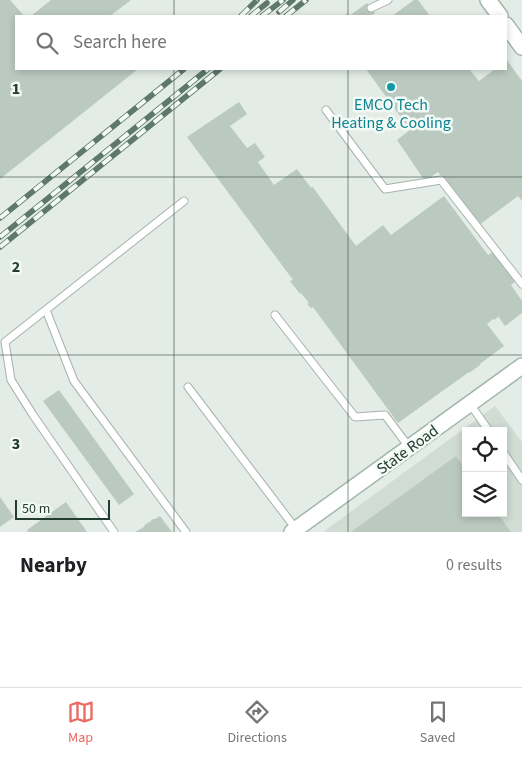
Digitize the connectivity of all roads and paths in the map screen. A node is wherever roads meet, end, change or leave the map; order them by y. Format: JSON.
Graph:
{"nodes":[{"id":1,"x":388,"y":0,"type":"edge"},
{"id":2,"x":488,"y":0,"type":"edge"},
{"id":3,"x":371,"y":8,"type":"dead end"},
{"id":4,"x":499,"y":15,"type":"edge"},
{"id":5,"x":507,"y":26,"type":"edge"},
{"id":6,"x":522,"y":47,"type":"edge"},
{"id":7,"x":326,"y":110,"type":"dead end"},
{"id":8,"x":184,"y":201,"type":"dead end"},
{"id":9,"x":522,"y":284,"type":"edge"},
{"id":10,"x":46,"y":310,"type":"junction"},
{"id":11,"x":275,"y":315,"type":"dead end"},
{"id":12,"x":522,"y":366,"type":"edge"},
{"id":13,"x":188,"y":387,"type":"dead end"},
{"id":14,"x":470,"y":404,"type":"junction"},
{"id":15,"x":486,"y":427,"type":"edge"},
{"id":16,"x":409,"y":448,"type":"junction"},
{"id":17,"x":507,"y":458,"type":"edge"},
{"id":18,"x":522,"y":480,"type":"edge"},
{"id":19,"x":294,"y":530,"type":"edge"},
{"id":20,"x":114,"y":532,"type":"edge"},
{"id":21,"x":186,"y":532,"type":"edge"}],
"edges":[{"from":1,"to":3,"type":"lane"},
{"from":2,"to":4,"type":"main road"},
{"from":5,"to":6,"type":"main road"},
{"from":7,"to":9,"type":"lane"},
{"from":8,"to":10,"type":"lane"},
{"from":10,"to":20,"type":"lane"},
{"from":10,"to":21,"type":"lane"},
{"from":11,"to":16,"type":"lane"},
{"from":12,"to":14,"type":"main road","name":"State Road"},
{"from":13,"to":19,"type":"lane"},
{"from":14,"to":15,"type":"lane"},
{"from":14,"to":16,"type":"main road","name":"State Road"},
{"from":16,"to":19,"type":"main road","name":"State Road"},
{"from":17,"to":18,"type":"lane"}]}
